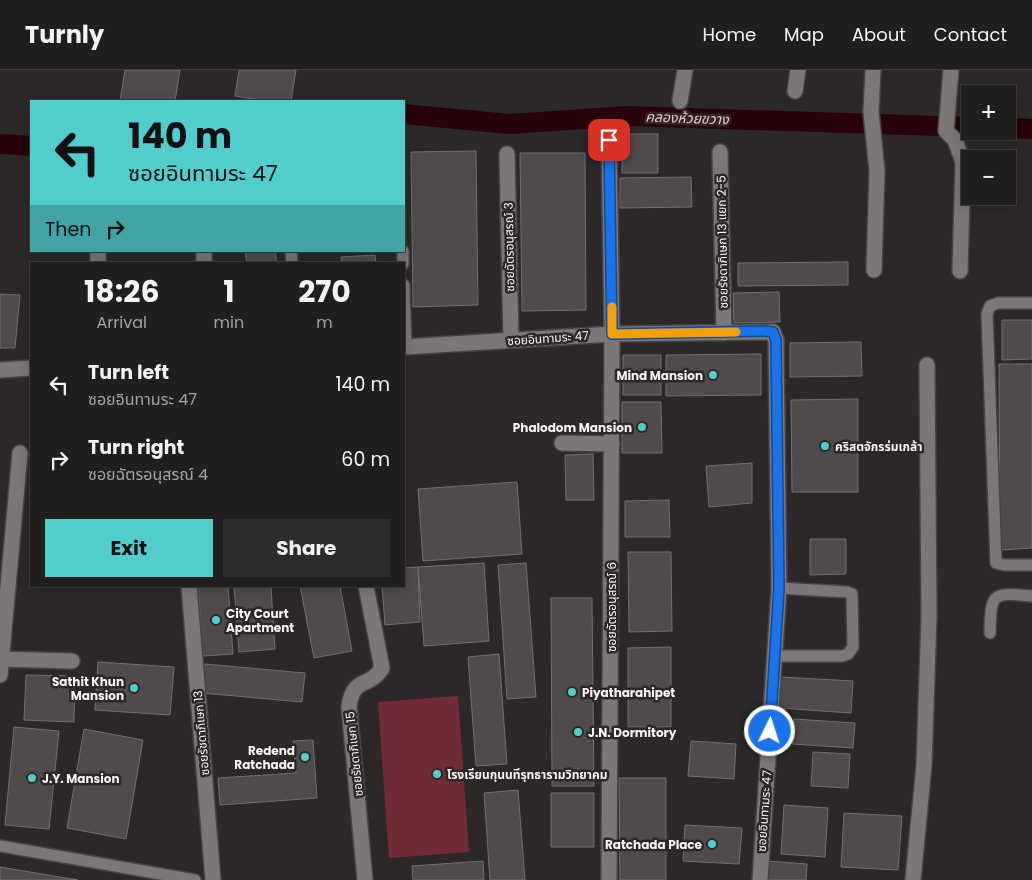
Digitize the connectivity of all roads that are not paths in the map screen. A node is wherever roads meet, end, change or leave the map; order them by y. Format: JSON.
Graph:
{"nodes":[{"id":1,"x":685,"y":70,"type":"edge"},
{"id":2,"x":798,"y":70,"type":"edge"},
{"id":3,"x":873,"y":70,"type":"edge"},
{"id":4,"x":951,"y":70,"type":"edge"},
{"id":5,"x":795,"y":91,"type":"dead end"},
{"id":6,"x":680,"y":101,"type":"dead end"},
{"id":7,"x":609,"y":140,"type":"dead end"},
{"id":8,"x":720,"y":152,"type":"dead end"},
{"id":9,"x":507,"y":154,"type":"dead end"},
{"id":10,"x":874,"y":270,"type":"dead end"},
{"id":11,"x":960,"y":271,"type":"dead end"},
{"id":12,"x":1032,"y":303,"type":"edge"},
{"id":13,"x":724,"y":333,"type":"junction"},
{"id":14,"x":612,"y":334,"type":"junction"},
{"id":15,"x":511,"y":340,"type":"junction"},
{"id":16,"x":405,"y":347,"type":"edge"},
{"id":17,"x":927,"y":365,"type":"dead end"},
{"id":18,"x":30,"y":368,"type":"edge"},
{"id":19,"x":0,"y":370,"type":"edge"},
{"id":20,"x":562,"y":443,"type":"dead end"},
{"id":21,"x":612,"y":444,"type":"junction"},
{"id":22,"x":20,"y":453,"type":"dead end"},
{"id":23,"x":6,"y":549,"type":"edge"},
{"id":24,"x":1032,"y":565,"type":"edge"},
{"id":25,"x":189,"y":587,"type":"edge"},
{"id":26,"x":366,"y":587,"type":"edge"},
{"id":27,"x":779,"y":588,"type":"junction"},
{"id":28,"x":1032,"y":596,"type":"edge"},
{"id":29,"x":990,"y":633,"type":"dead end"},
{"id":30,"x":774,"y":656,"type":"junction"},
{"id":31,"x":1,"y":659,"type":"edge"},
{"id":32,"x":72,"y":661,"type":"dead end"},
{"id":33,"x":0,"y":675,"type":"edge"},
{"id":34,"x":0,"y":846,"type":"edge"},
{"id":35,"x":195,"y":880,"type":"edge"},
{"id":36,"x":213,"y":880,"type":"edge"},
{"id":37,"x":365,"y":880,"type":"edge"},
{"id":38,"x":609,"y":880,"type":"edge"},
{"id":39,"x":760,"y":880,"type":"edge"},
{"id":40,"x":913,"y":880,"type":"edge"}],
"edges":[{"from":1,"to":6,"type":"street"},
{"from":2,"to":5,"type":"street"},
{"from":3,"to":10,"type":"street"},
{"from":4,"to":11,"type":"street"},
{"from":7,"to":14,"type":"street","name":"ซอยฉัตรอนุสรณ์ 6"},
{"from":8,"to":13,"type":"street","name":"ซอยรัชดาภิเษก 13 แยก 2-5"},
{"from":9,"to":15,"type":"street","name":"ซอยฉัตรอนุสรณ์ 3"},
{"from":12,"to":24,"type":"lane"},
{"from":13,"to":14,"type":"street","name":"ซอยอินทามระ 47"},
{"from":13,"to":27,"type":"street","name":"ซอยอินทามระ 47"},
{"from":14,"to":15,"type":"street","name":"ซอยอินทามระ 47"},
{"from":14,"to":21,"type":"street","name":"ซอยฉัตรอนุสรณ์ 6"},
{"from":15,"to":16,"type":"street","name":"ซอยอินทามระ 47"},
{"from":17,"to":40,"type":"street"},
{"from":18,"to":19,"type":"street"},
{"from":20,"to":21,"type":"street"},
{"from":21,"to":38,"type":"street","name":"ซอยฉัตรอนุสรณ์ 6"},
{"from":22,"to":23,"type":"street"},
{"from":23,"to":31,"type":"street"},
{"from":25,"to":36,"type":"street","name":"ซอยรัชดาภิเษก 13"},
{"from":26,"to":37,"type":"street","name":"ซอยรัชดาภิเษก 15"},
{"from":27,"to":30,"type":"street","name":"ซอยอินทามระ 47"},
{"from":27,"to":30,"type":"lane"},
{"from":28,"to":29,"type":"lane"},
{"from":30,"to":39,"type":"street","name":"ซอยอินทามระ 47"},
{"from":31,"to":32,"type":"street"},
{"from":31,"to":33,"type":"street"},
{"from":34,"to":35,"type":"lane"}]}
